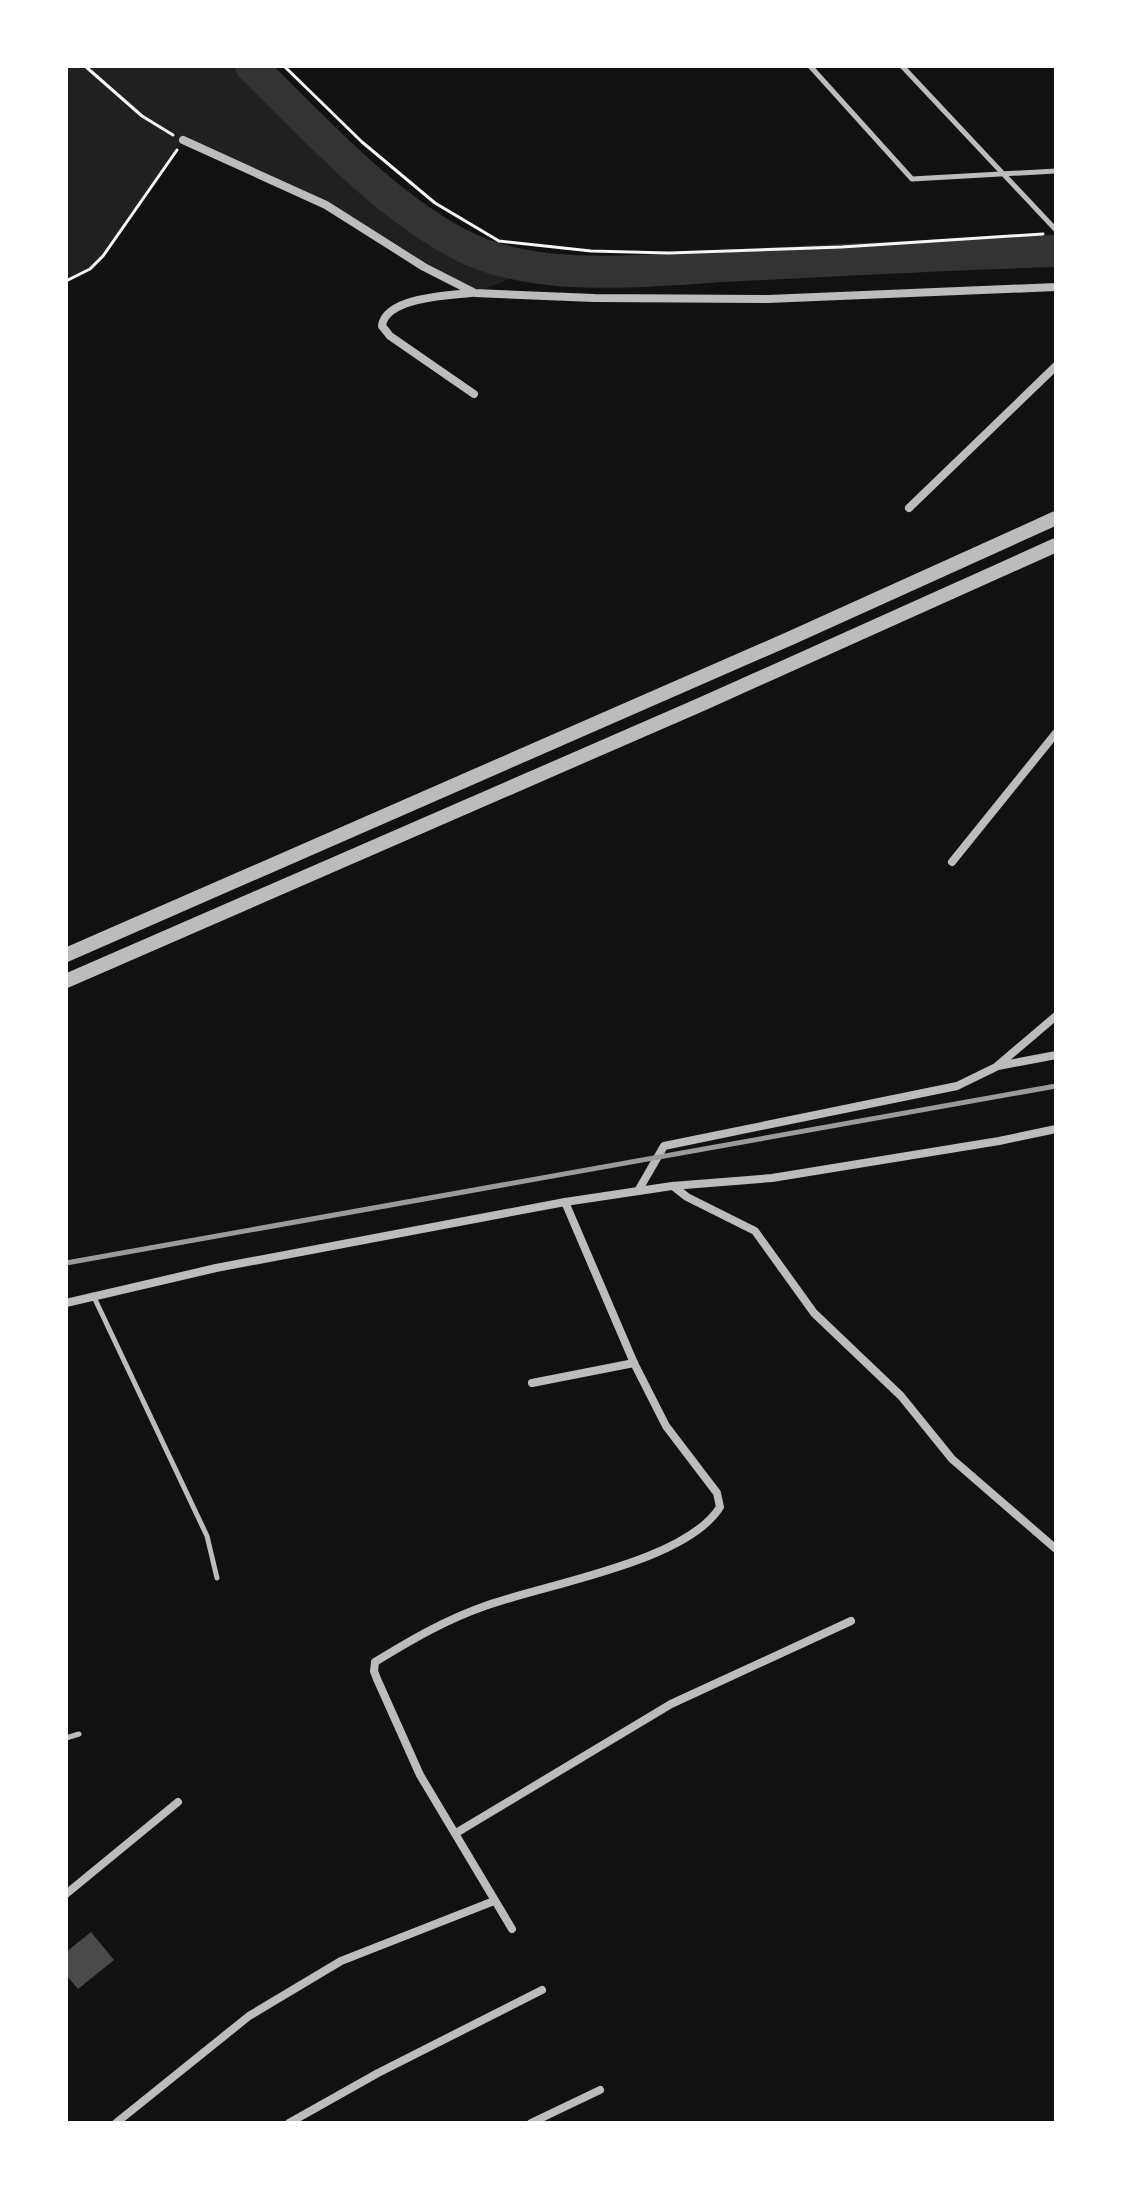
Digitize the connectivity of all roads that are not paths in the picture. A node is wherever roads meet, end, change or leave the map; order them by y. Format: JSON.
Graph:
{"nodes":[{"id":1,"x":810,"y":66,"type":"edge"},
{"id":2,"x":902,"y":66,"type":"edge"},
{"id":3,"x":183,"y":140,"type":"road end"},
{"id":4,"x":1056,"y":171,"type":"edge"},
{"id":5,"x":1004,"y":175,"type":"junction"},
{"id":6,"x":1056,"y":232,"type":"edge"},
{"id":7,"x":1056,"y":287,"type":"edge"},
{"id":8,"x":475,"y":293,"type":"junction"},
{"id":9,"x":1056,"y":366,"type":"edge"},
{"id":10,"x":474,"y":394,"type":"dead end"},
{"id":11,"x":909,"y":508,"type":"dead end"},
{"id":12,"x":1056,"y":518,"type":"edge"},
{"id":13,"x":1056,"y":545,"type":"edge"},
{"id":14,"x":1056,"y":733,"type":"edge"},
{"id":15,"x":952,"y":862,"type":"dead end"},
{"id":16,"x":66,"y":955,"type":"edge"},
{"id":17,"x":66,"y":981,"type":"edge"},
{"id":18,"x":1056,"y":1016,"type":"edge"},
{"id":19,"x":1056,"y":1055,"type":"edge"},
{"id":20,"x":996,"y":1067,"type":"junction"},
{"id":21,"x":1056,"y":1129,"type":"edge"},
{"id":22,"x":672,"y":1186,"type":"junction"},
{"id":23,"x":638,"y":1191,"type":"junction"},
{"id":24,"x":565,"y":1202,"type":"junction"},
{"id":25,"x":93,"y":1295,"type":"junction"},
{"id":26,"x":66,"y":1303,"type":"edge"},
{"id":27,"x":634,"y":1363,"type":"junction"},
{"id":28,"x":532,"y":1383,"type":"dead end"},
{"id":29,"x":1056,"y":1549,"type":"edge"},
{"id":30,"x":217,"y":1578,"type":"dead end"},
{"id":31,"x":851,"y":1621,"type":"dead end"},
{"id":32,"x":79,"y":1734,"type":"dead end"},
{"id":33,"x":66,"y":1738,"type":"edge"},
{"id":34,"x":178,"y":1802,"type":"dead end"},
{"id":35,"x":456,"y":1833,"type":"junction"},
{"id":36,"x":66,"y":1894,"type":"edge"},
{"id":37,"x":494,"y":1901,"type":"junction"},
{"id":38,"x":512,"y":1929,"type":"dead end"},
{"id":39,"x":542,"y":1990,"type":"dead end"},
{"id":40,"x":600,"y":2090,"type":"dead end"},
{"id":41,"x":116,"y":2123,"type":"edge"},
{"id":42,"x":289,"y":2123,"type":"edge"},
{"id":43,"x":531,"y":2123,"type":"edge"}],
"edges":[{"from":1,"to":5,"type":"lane"},
{"from":2,"to":5,"type":"lane"},
{"from":3,"to":8,"type":"street"},
{"from":4,"to":5,"type":"lane"},
{"from":5,"to":6,"type":"lane"},
{"from":7,"to":8,"type":"street"},
{"from":8,"to":10,"type":"street"},
{"from":9,"to":11,"type":"street"},
{"from":12,"to":16,"type":"street"},
{"from":13,"to":17,"type":"street"},
{"from":14,"to":15,"type":"street"},
{"from":18,"to":20,"type":"street"},
{"from":19,"to":20,"type":"street"},
{"from":20,"to":23,"type":"street"},
{"from":21,"to":22,"type":"street"},
{"from":22,"to":23,"type":"street"},
{"from":22,"to":29,"type":"street"},
{"from":23,"to":24,"type":"street"},
{"from":24,"to":25,"type":"street"},
{"from":24,"to":27,"type":"street"},
{"from":25,"to":26,"type":"street"},
{"from":25,"to":30,"type":"lane"},
{"from":27,"to":28,"type":"street"},
{"from":27,"to":35,"type":"street"},
{"from":31,"to":35,"type":"street"},
{"from":32,"to":33,"type":"lane"},
{"from":34,"to":36,"type":"street"},
{"from":35,"to":37,"type":"street"},
{"from":37,"to":38,"type":"street"},
{"from":37,"to":41,"type":"street"},
{"from":39,"to":42,"type":"street"},
{"from":40,"to":43,"type":"street"}]}
